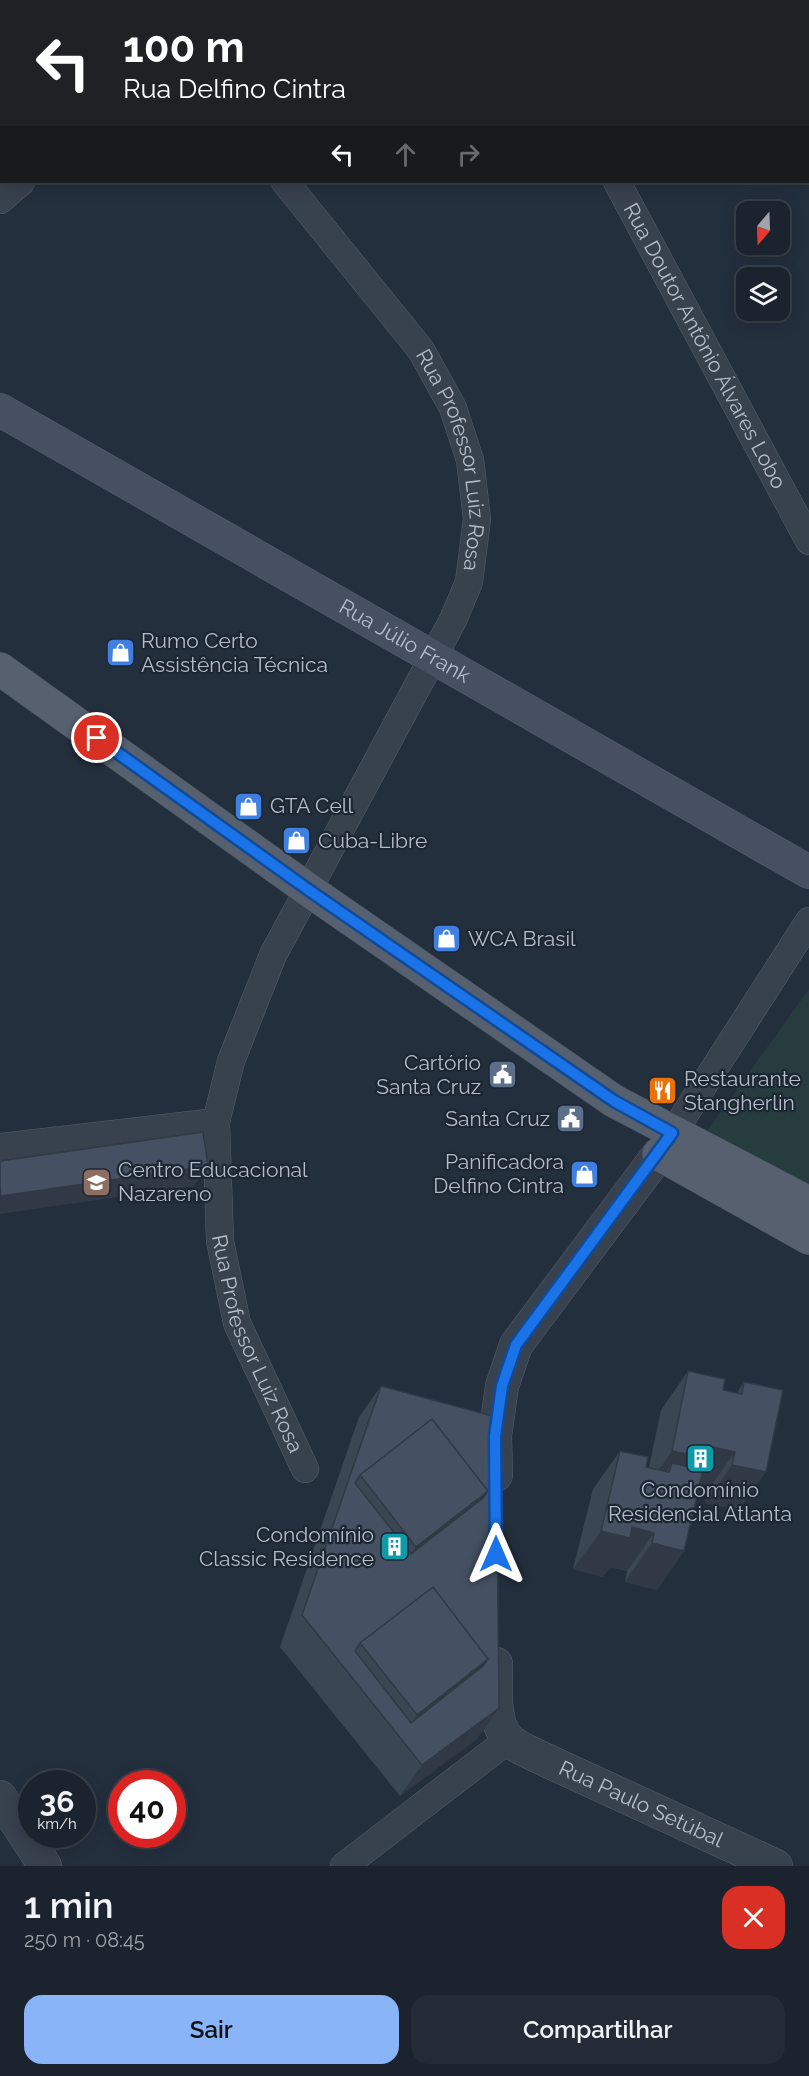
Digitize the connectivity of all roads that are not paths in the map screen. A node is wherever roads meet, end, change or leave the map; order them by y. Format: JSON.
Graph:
{"nodes":[{"id":1,"x":20,"y":183,"type":"edge"},
{"id":2,"x":286,"y":183,"type":"edge"},
{"id":3,"x":618,"y":183,"type":"edge"},
{"id":4,"x":0,"y":200,"type":"edge"},
{"id":5,"x":0,"y":410,"type":"edge"},
{"id":6,"x":809,"y":541,"type":"edge"},
{"id":7,"x":434,"y":656,"type":"junction"},
{"id":8,"x":0,"y":669,"type":"edge"},
{"id":9,"x":809,"y":872,"type":"edge"},
{"id":10,"x":310,"y":891,"type":"junction"},
{"id":11,"x":809,"y":921,"type":"edge"},
{"id":12,"x":216,"y":1122,"type":"junction"},
{"id":13,"x":666,"y":1143,"type":"junction"},
{"id":14,"x":0,"y":1147,"type":"edge"},
{"id":15,"x":809,"y":1203,"type":"edge"},
{"id":16,"x":809,"y":1238,"type":"edge"},
{"id":17,"x":305,"y":1469,"type":"dead end"},
{"id":18,"x":496,"y":1507,"type":"edge"},
{"id":19,"x":496,"y":1637,"type":"edge"},
{"id":20,"x":508,"y":1740,"type":"junction"},
{"id":21,"x":0,"y":1797,"type":"edge"},
{"id":22,"x":45,"y":1866,"type":"edge"},
{"id":23,"x":344,"y":1866,"type":"edge"},
{"id":24,"x":776,"y":1866,"type":"edge"}],
"edges":[{"from":1,"to":4,"type":"street"},
{"from":2,"to":7,"type":"street","name":"Rua Professor Luiz Rosa"},
{"from":3,"to":6,"type":"street","name":"Rua Doutor Antônio Álvares Lobo"},
{"from":5,"to":7,"type":"main road","name":"Rua Júlio Frank"},
{"from":7,"to":9,"type":"main road","name":"Rua Júlio Frank"},
{"from":7,"to":10,"type":"street","name":"Rua Professor Luiz Rosa"},
{"from":8,"to":10,"type":"main road"},
{"from":10,"to":12,"type":"street","name":"Rua Professor Luiz Rosa"},
{"from":10,"to":13,"type":"main road"},
{"from":11,"to":13,"type":"street"},
{"from":12,"to":14,"type":"street"},
{"from":12,"to":17,"type":"street","name":"Rua Professor Luiz Rosa"},
{"from":13,"to":15,"type":"main road"},
{"from":13,"to":16,"type":"main road"},
{"from":13,"to":18,"type":"street"},
{"from":19,"to":20,"type":"street"},
{"from":20,"to":23,"type":"street"},
{"from":20,"to":24,"type":"street","name":"Rua Paulo Setúbal"},
{"from":21,"to":22,"type":"street"}]}
